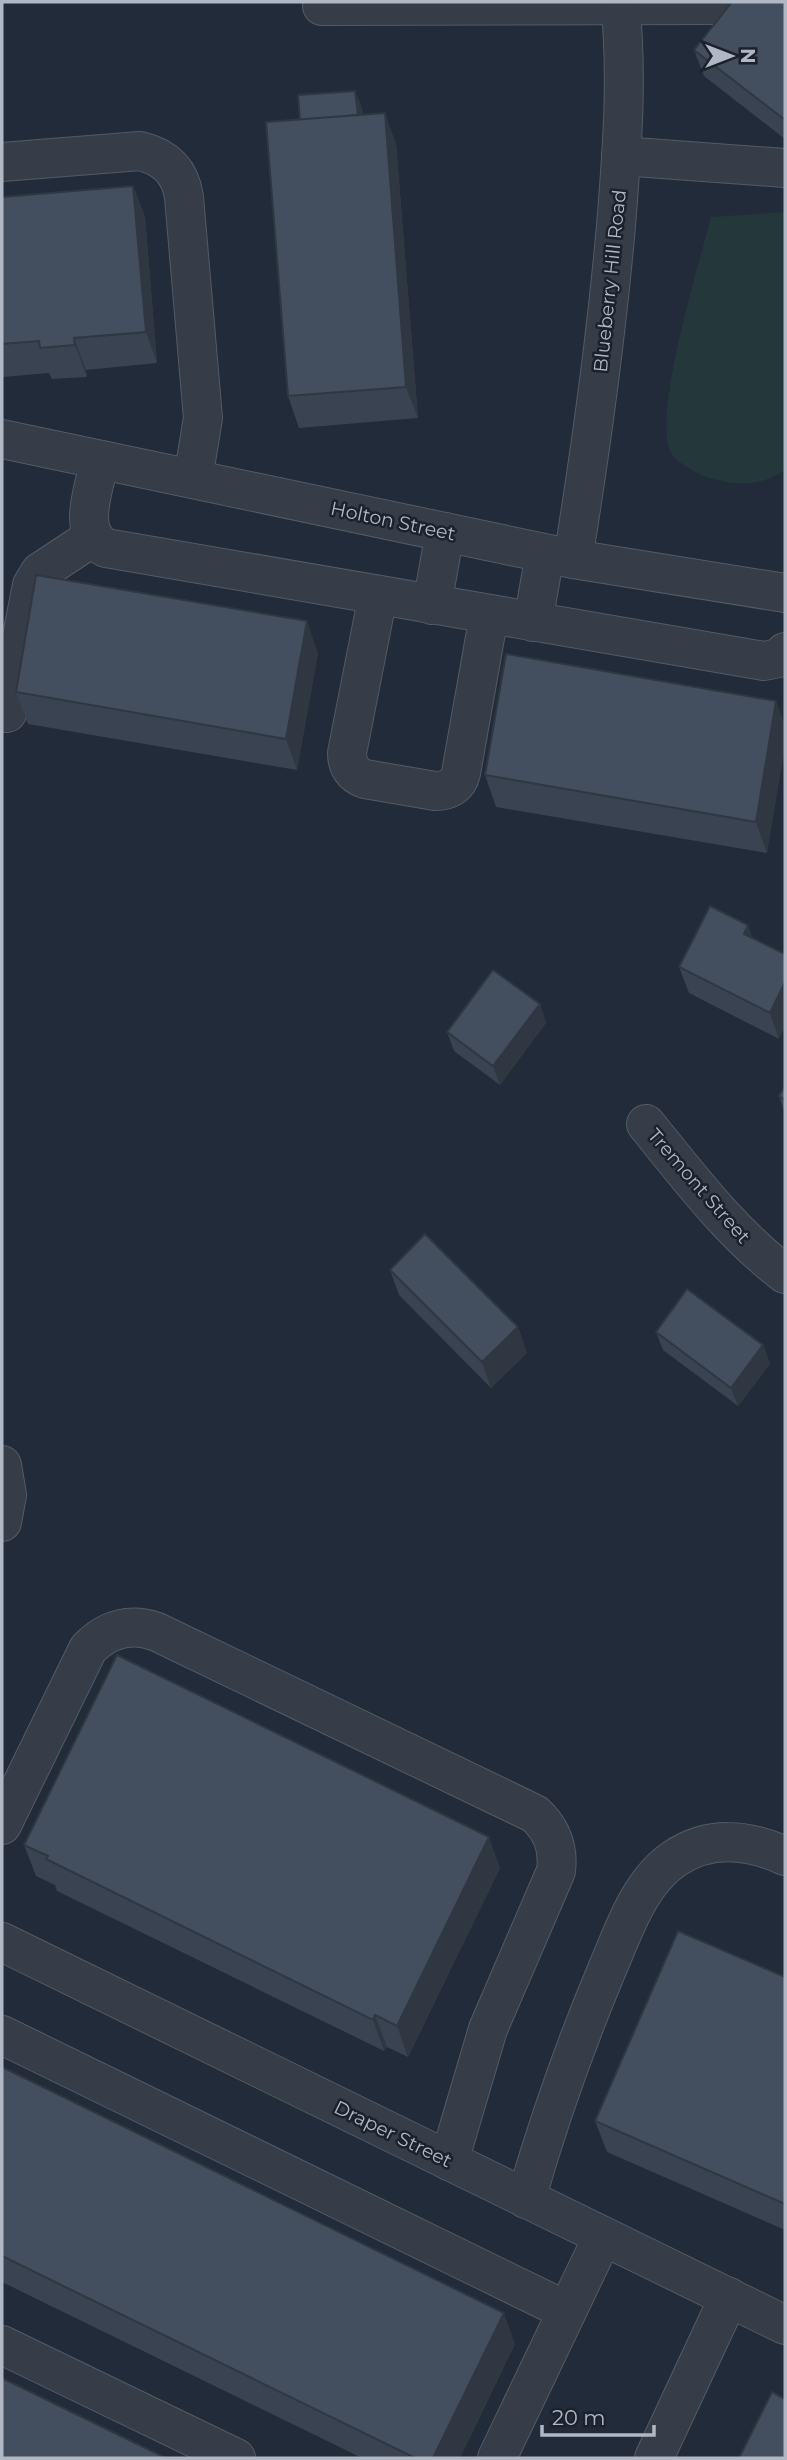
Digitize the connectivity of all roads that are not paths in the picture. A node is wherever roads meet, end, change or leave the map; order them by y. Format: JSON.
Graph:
{"nodes":[{"id":1,"x":620,"y":4,"type":"edge"},
{"id":2,"x":722,"y":5,"type":"dead end"},
{"id":3,"x":322,"y":6,"type":"dead end"},
{"id":4,"x":621,"y":156,"type":"junction"},
{"id":5,"x":2,"y":162,"type":"edge"},
{"id":6,"x":785,"y":168,"type":"edge"},
{"id":7,"x":2,"y":439,"type":"edge"},
{"id":8,"x":100,"y":460,"type":"junction"},
{"id":9,"x":193,"y":479,"type":"junction"},
{"id":10,"x":445,"y":532,"type":"junction"},
{"id":11,"x":93,"y":537,"type":"junction"},
{"id":12,"x":559,"y":556,"type":"junction"},
{"id":13,"x":785,"y":593,"type":"edge"},
{"id":14,"x":378,"y":595,"type":"junction"},
{"id":15,"x":432,"y":605,"type":"junction"},
{"id":16,"x":489,"y":615,"type":"junction"},
{"id":17,"x":533,"y":622,"type":"junction"},
{"id":18,"x":783,"y":659,"type":"edge"},
{"id":19,"x":7,"y":713,"type":"dead end"},
{"id":20,"x":646,"y":1124,"type":"dead end"},
{"id":21,"x":785,"y":1274,"type":"edge"},
{"id":22,"x":2,"y":1465,"type":"edge"},
{"id":23,"x":2,"y":1522,"type":"edge"},
{"id":24,"x":2,"y":1825,"type":"edge"},
{"id":25,"x":785,"y":1856,"type":"edge"},
{"id":26,"x":2,"y":1942,"type":"edge"},
{"id":27,"x":2,"y":2035,"type":"edge"},
{"id":28,"x":449,"y":2161,"type":"junction"},
{"id":29,"x":526,"y":2199,"type":"junction"},
{"id":30,"x":603,"y":2236,"type":"junction"},
{"id":31,"x":729,"y":2297,"type":"junction"},
{"id":32,"x":567,"y":2311,"type":"junction"},
{"id":33,"x":785,"y":2325,"type":"edge"},
{"id":34,"x":2,"y":2344,"type":"edge"},
{"id":35,"x":236,"y":2458,"type":"edge"},
{"id":36,"x":497,"y":2458,"type":"edge"},
{"id":37,"x":654,"y":2458,"type":"edge"}],
"edges":[{"from":1,"to":2,"type":"street"},
{"from":1,"to":3,"type":"street"},
{"from":1,"to":4,"type":"street","name":"Blueberry Hill Road"},
{"from":4,"to":6,"type":"street"},
{"from":4,"to":12,"type":"street","name":"Blueberry Hill Road"},
{"from":5,"to":9,"type":"street"},
{"from":7,"to":8,"type":"street","name":"Holton Street"},
{"from":8,"to":9,"type":"street","name":"Holton Street"},
{"from":8,"to":11,"type":"street"},
{"from":9,"to":10,"type":"street","name":"Holton Street"},
{"from":10,"to":12,"type":"street","name":"Holton Street"},
{"from":10,"to":15,"type":"street"},
{"from":11,"to":14,"type":"street"},
{"from":11,"to":19,"type":"street"},
{"from":12,"to":13,"type":"street","name":"Holton Street"},
{"from":12,"to":17,"type":"street","name":"Blueberry Hill Road"},
{"from":14,"to":15,"type":"street"},
{"from":14,"to":16,"type":"street"},
{"from":15,"to":16,"type":"street"},
{"from":16,"to":17,"type":"street"},
{"from":17,"to":18,"type":"street"},
{"from":20,"to":21,"type":"street","name":"Tremont Street"},
{"from":22,"to":23,"type":"street"},
{"from":24,"to":28,"type":"street"},
{"from":25,"to":29,"type":"street"},
{"from":26,"to":28,"type":"street","name":"Draper Street"},
{"from":27,"to":32,"type":"street"},
{"from":28,"to":29,"type":"street","name":"Draper Street"},
{"from":29,"to":30,"type":"street","name":"Draper Street"},
{"from":30,"to":31,"type":"street","name":"Draper Street"},
{"from":30,"to":32,"type":"street"},
{"from":31,"to":33,"type":"street","name":"Draper Street"},
{"from":31,"to":37,"type":"street"},
{"from":32,"to":36,"type":"street"},
{"from":34,"to":35,"type":"street"}]}
